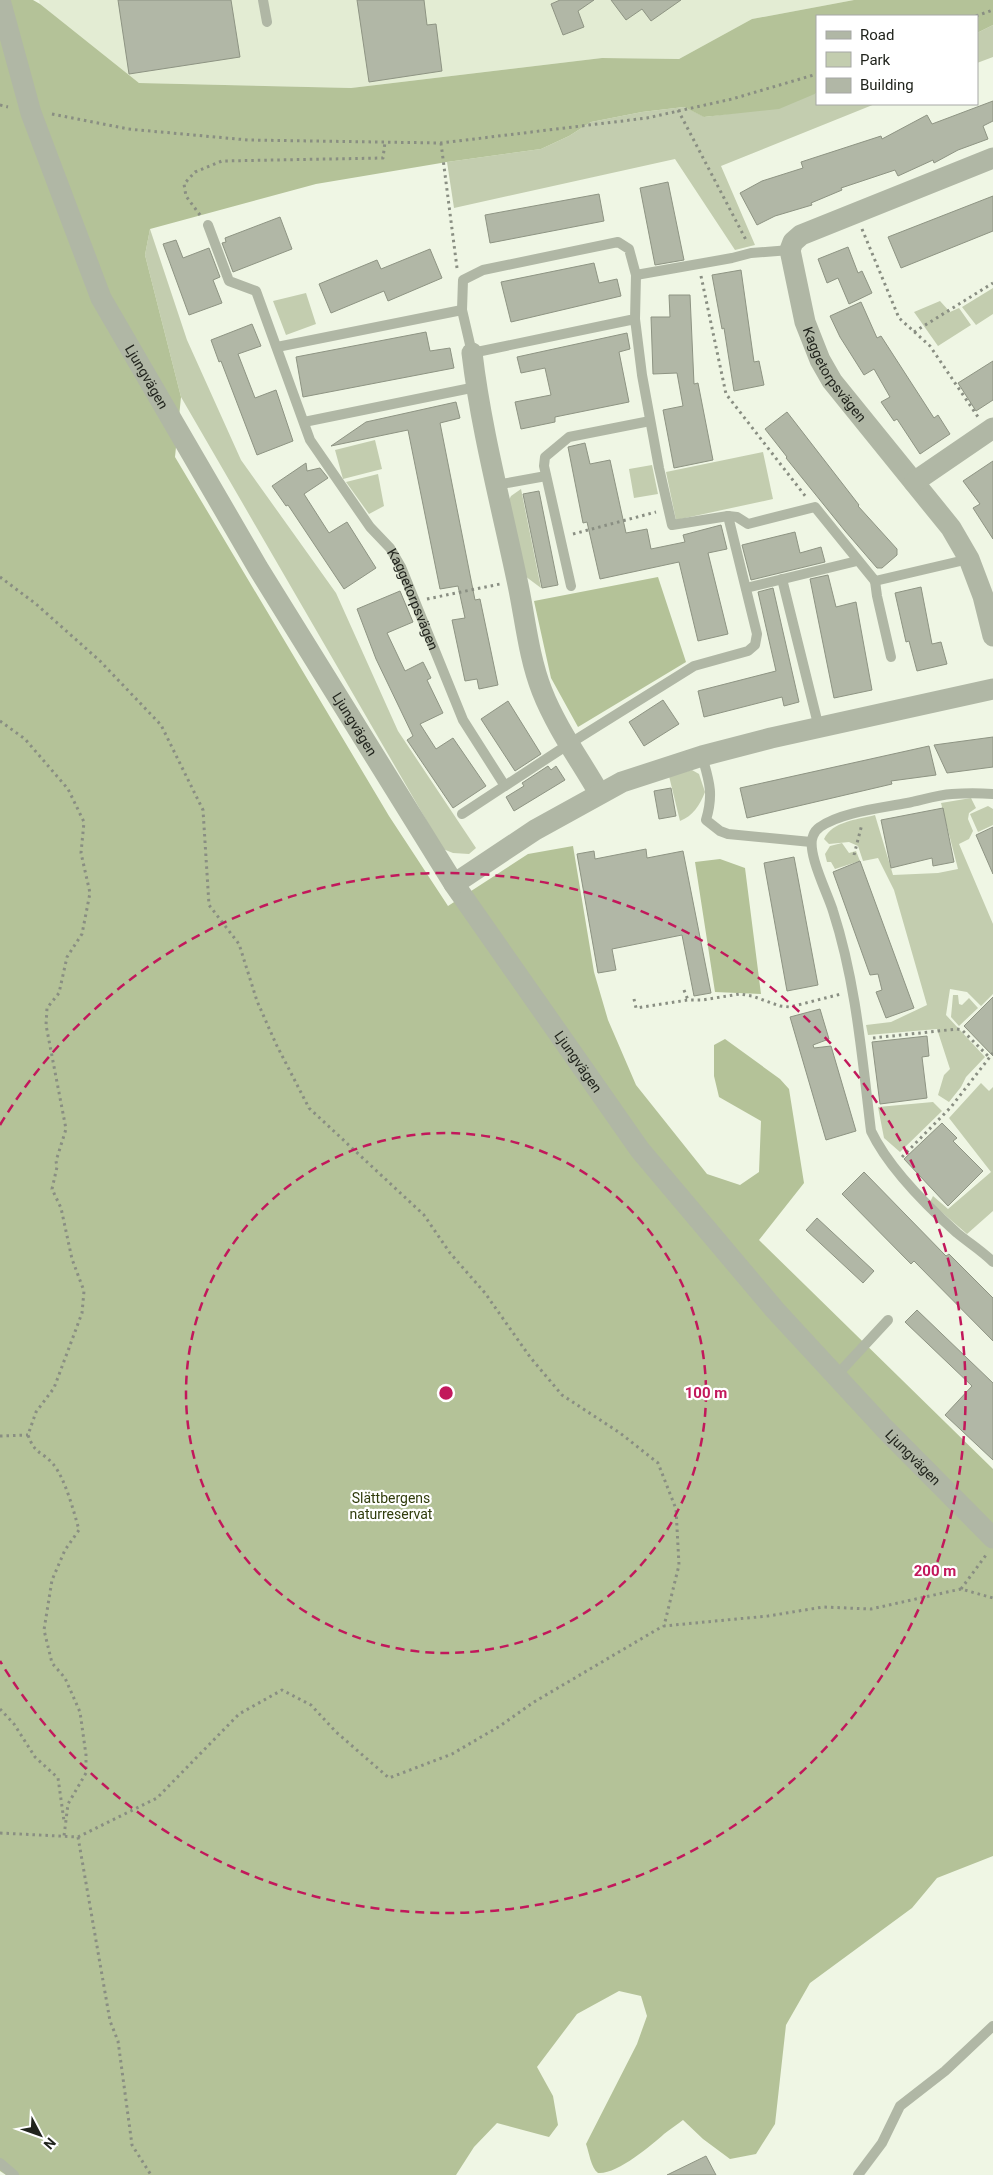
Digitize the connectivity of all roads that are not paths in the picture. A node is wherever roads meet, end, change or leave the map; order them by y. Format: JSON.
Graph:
{"nodes":[{"id":1,"x":0,"y":0,"type":"edge"},
{"id":2,"x":264,"y":0,"type":"edge"},
{"id":3,"x":267,"y":22,"type":"dead end"},
{"id":4,"x":993,"y":158,"type":"edge"},
{"id":5,"x":208,"y":225,"type":"road end"},
{"id":6,"x":790,"y":250,"type":"junction"},
{"id":7,"x":636,"y":275,"type":"junction"},
{"id":8,"x":462,"y":310,"type":"junction"},
{"id":9,"x":635,"y":318,"type":"junction"},
{"id":10,"x":277,"y":347,"type":"junction"},
{"id":11,"x":472,"y":353,"type":"junction"},
{"id":12,"x":476,"y":387,"type":"junction"},
{"id":13,"x":650,"y":421,"type":"junction"},
{"id":14,"x":304,"y":422,"type":"junction"},
{"id":15,"x":990,"y":430,"type":"edge"},
{"id":16,"x":546,"y":476,"type":"junction"},
{"id":17,"x":914,"y":482,"type":"junction"},
{"id":18,"x":496,"y":485,"type":"junction"},
{"id":19,"x":728,"y":516,"type":"junction"},
{"id":20,"x":969,"y":559,"type":"junction"},
{"id":21,"x":857,"y":561,"type":"junction"},
{"id":22,"x":782,"y":578,"type":"junction"},
{"id":23,"x":875,"y":581,"type":"junction"},
{"id":24,"x":571,"y":586,"type":"dead end"},
{"id":25,"x":746,"y":588,"type":"junction"},
{"id":26,"x":993,"y":636,"type":"edge"},
{"id":27,"x":891,"y":657,"type":"dead end"},
{"id":28,"x":993,"y":689,"type":"edge"},
{"id":29,"x":819,"y":728,"type":"junction"},
{"id":30,"x":569,"y":744,"type":"junction"},
{"id":31,"x":702,"y":756,"type":"junction"},
{"id":32,"x":505,"y":786,"type":"junction"},
{"id":33,"x":599,"y":793,"type":"junction"},
{"id":34,"x":993,"y":794,"type":"edge"},
{"id":35,"x":462,"y":814,"type":"dead end"},
{"id":36,"x":811,"y":842,"type":"junction"},
{"id":37,"x":454,"y":884,"type":"junction"},
{"id":38,"x":993,"y":1262,"type":"edge"},
{"id":39,"x":888,"y":1320,"type":"dead end"},
{"id":40,"x":836,"y":1376,"type":"junction"},
{"id":41,"x":990,"y":1545,"type":"edge"},
{"id":42,"x":993,"y":2026,"type":"edge"},
{"id":43,"x":0,"y":2163,"type":"edge"},
{"id":44,"x":14,"y":2175,"type":"edge"},
{"id":45,"x":858,"y":2175,"type":"edge"}],
"edges":[{"from":1,"to":37,"type":"street","name":"Ljungvägen"},
{"from":2,"to":3,"type":"lane"},
{"from":4,"to":6,"type":"street"},
{"from":5,"to":10,"type":"lane","name":"Kaggetorpsvägen"},
{"from":6,"to":7,"type":"lane"},
{"from":6,"to":17,"type":"street","name":"Kaggetorpsvägen"},
{"from":7,"to":8,"type":"lane"},
{"from":7,"to":9,"type":"lane"},
{"from":8,"to":10,"type":"lane"},
{"from":8,"to":11,"type":"lane"},
{"from":9,"to":11,"type":"lane"},
{"from":9,"to":13,"type":"lane"},
{"from":10,"to":14,"type":"lane","name":"Kaggetorpsvägen"},
{"from":11,"to":12,"type":"street"},
{"from":12,"to":14,"type":"lane"},
{"from":12,"to":18,"type":"street"},
{"from":13,"to":16,"type":"lane"},
{"from":13,"to":19,"type":"lane"},
{"from":14,"to":32,"type":"lane","name":"Kaggetorpsvägen"},
{"from":15,"to":17,"type":"street"},
{"from":16,"to":18,"type":"lane"},
{"from":16,"to":24,"type":"lane"},
{"from":17,"to":20,"type":"street","name":"Kaggetorpsvägen"},
{"from":18,"to":30,"type":"street"},
{"from":19,"to":21,"type":"lane"},
{"from":19,"to":25,"type":"lane"},
{"from":20,"to":23,"type":"lane"},
{"from":20,"to":26,"type":"street","name":"Kaggetorpsvägen"},
{"from":21,"to":22,"type":"lane"},
{"from":21,"to":23,"type":"lane"},
{"from":22,"to":25,"type":"lane"},
{"from":22,"to":29,"type":"lane"},
{"from":23,"to":27,"type":"lane"},
{"from":25,"to":30,"type":"lane"},
{"from":28,"to":29,"type":"street"},
{"from":29,"to":31,"type":"street"},
{"from":30,"to":32,"type":"lane"},
{"from":30,"to":33,"type":"street"},
{"from":31,"to":33,"type":"street"},
{"from":31,"to":36,"type":"lane"},
{"from":32,"to":35,"type":"lane"},
{"from":33,"to":37,"type":"street"},
{"from":34,"to":36,"type":"lane"},
{"from":36,"to":38,"type":"lane"},
{"from":37,"to":40,"type":"street","name":"Ljungvägen"},
{"from":39,"to":40,"type":"lane"},
{"from":40,"to":41,"type":"street","name":"Ljungvägen"},
{"from":42,"to":45,"type":"lane"},
{"from":43,"to":44,"type":"lane"}]}
